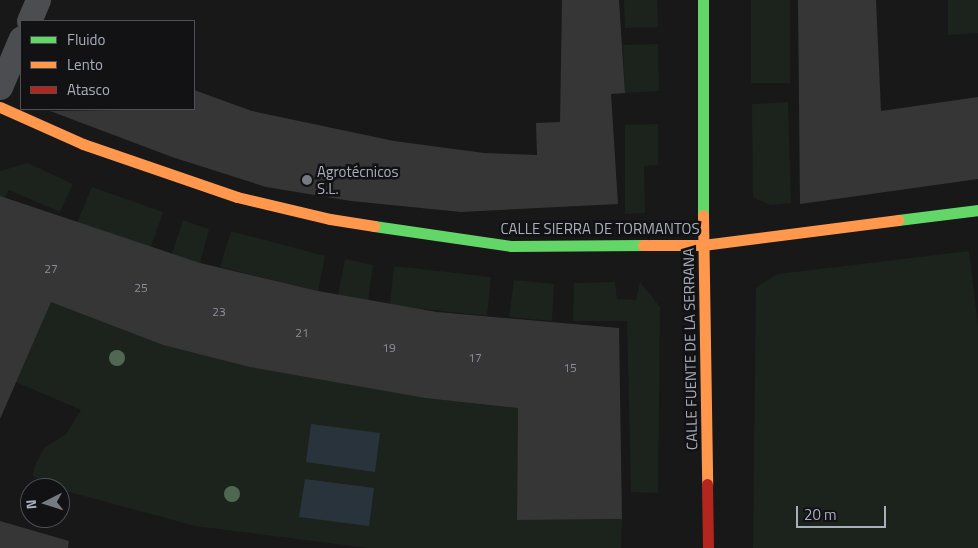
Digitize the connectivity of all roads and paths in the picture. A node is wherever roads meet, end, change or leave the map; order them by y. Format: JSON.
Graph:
{"nodes":[{"id":1,"x":38,"y":0,"type":"edge"},
{"id":2,"x":703,"y":0,"type":"edge"},
{"id":3,"x":29,"y":20,"type":"edge"},
{"id":4,"x":20,"y":40,"type":"edge"},
{"id":5,"x":0,"y":87,"type":"edge"},
{"id":6,"x":0,"y":107,"type":"edge"},
{"id":7,"x":978,"y":210,"type":"edge"},
{"id":8,"x":703,"y":246,"type":"junction"},
{"id":9,"x":708,"y":548,"type":"edge"}],
"edges":[{"from":1,"to":3,"type":"street"},
{"from":2,"to":8,"type":"street","name":"CALLE FUENTE DE LA SERRANA"},
{"from":4,"to":5,"type":"street"},
{"from":6,"to":8,"type":"street","name":"CALLE SIERRA DE TORMANTOS"},
{"from":7,"to":8,"type":"street","name":"CALLE SIERRA DE TORMANTOS"},
{"from":8,"to":9,"type":"street","name":"CALLE FUENTE DE LA SERRANA"}]}
